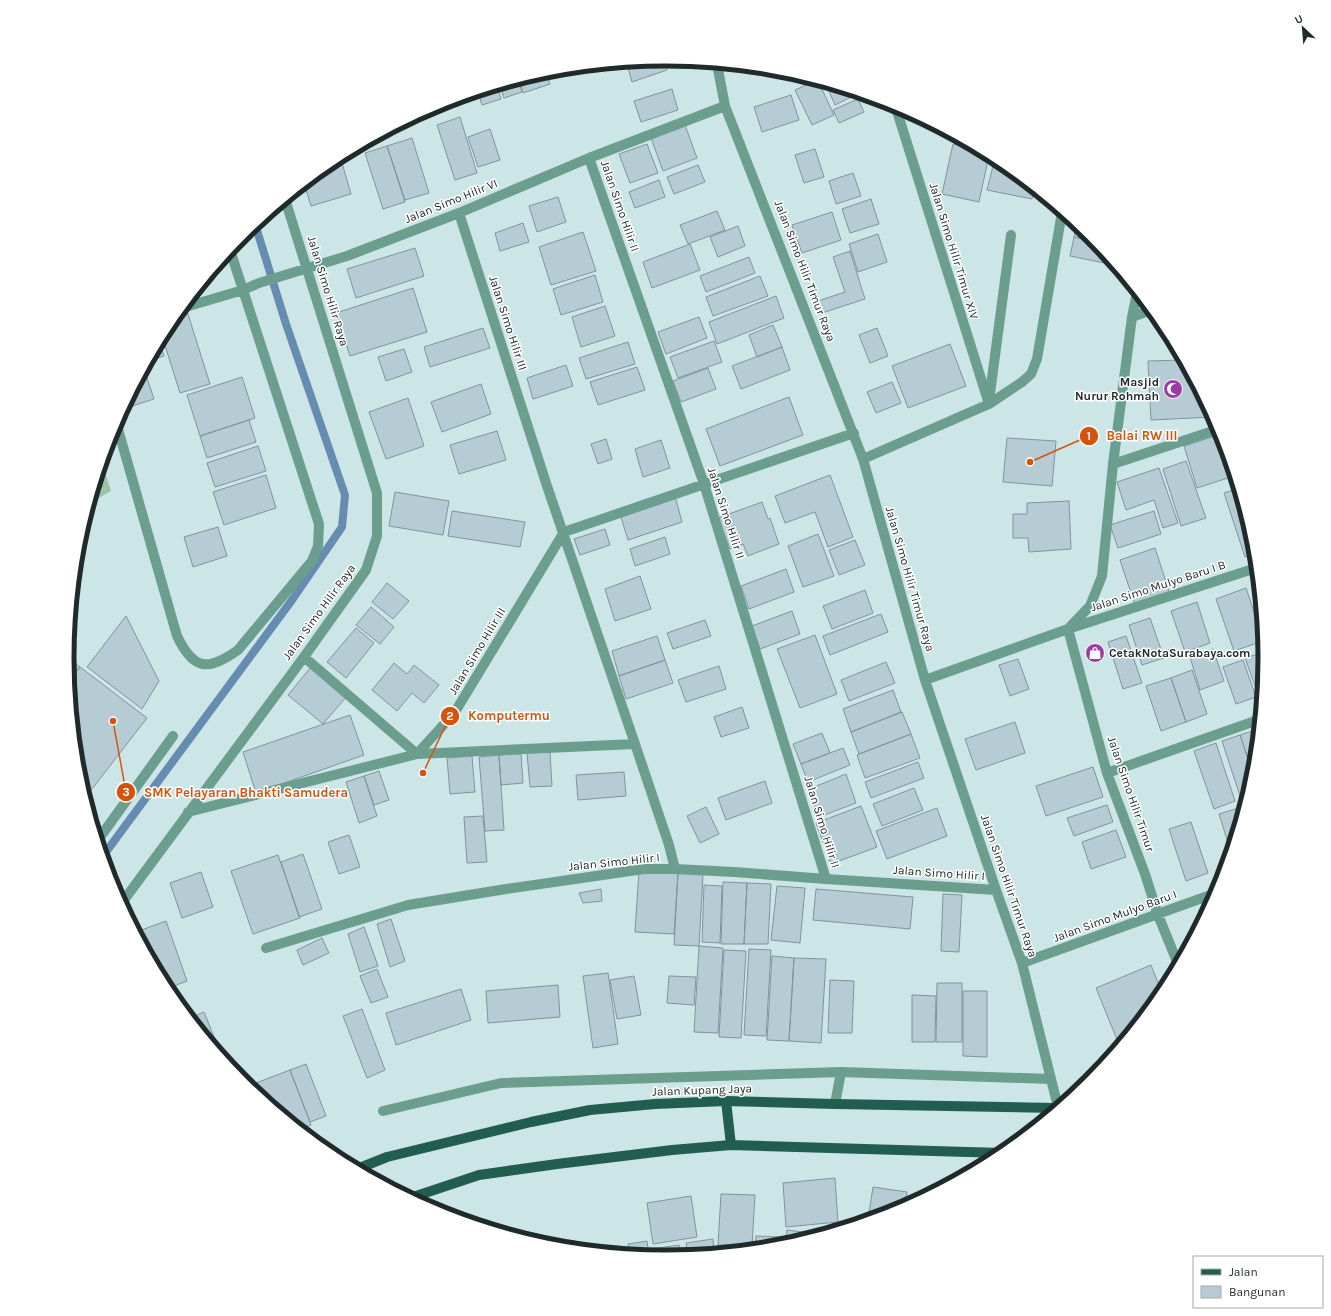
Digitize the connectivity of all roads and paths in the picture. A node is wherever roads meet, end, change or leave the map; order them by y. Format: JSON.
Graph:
{"nodes":[{"id":1,"x":717,"y":68,"type":"edge"},
{"id":2,"x":725,"y":106,"type":"junction"},
{"id":3,"x":898,"y":114,"type":"edge"},
{"id":4,"x":589,"y":158,"type":"junction"},
{"id":5,"x":286,"y":203,"type":"edge"},
{"id":6,"x":459,"y":213,"type":"junction"},
{"id":7,"x":1061,"y":218,"type":"edge"},
{"id":8,"x":1010,"y":235,"type":"dead end"},
{"id":9,"x":232,"y":255,"type":"edge"},
{"id":10,"x":308,"y":268,"type":"junction"},
{"id":11,"x":243,"y":290,"type":"junction"},
{"id":12,"x":1136,"y":299,"type":"edge"},
{"id":13,"x":190,"y":306,"type":"edge"},
{"id":14,"x":1145,"y":312,"type":"edge"},
{"id":15,"x":1132,"y":317,"type":"junction"},
{"id":16,"x":989,"y":404,"type":"junction"},
{"id":17,"x":1212,"y":431,"type":"edge"},
{"id":18,"x":119,"y":432,"type":"edge"},
{"id":19,"x":854,"y":433,"type":"junction"},
{"id":20,"x":863,"y":459,"type":"junction"},
{"id":21,"x":1113,"y":464,"type":"junction"},
{"id":22,"x":704,"y":484,"type":"junction"},
{"id":23,"x":564,"y":532,"type":"junction"},
{"id":24,"x":1250,"y":570,"type":"edge"},
{"id":25,"x":1068,"y":629,"type":"junction"},
{"id":26,"x":304,"y":657,"type":"junction"},
{"id":27,"x":925,"y":680,"type":"junction"},
{"id":28,"x":1253,"y":722,"type":"edge"},
{"id":29,"x":173,"y":736,"type":"dead end"},
{"id":30,"x":635,"y":744,"type":"junction"},
{"id":31,"x":417,"y":754,"type":"junction"},
{"id":32,"x":1107,"y":773,"type":"junction"},
{"id":33,"x":188,"y":812,"type":"junction"},
{"id":34,"x":101,"y":835,"type":"edge"},
{"id":35,"x":675,"y":869,"type":"junction"},
{"id":36,"x":826,"y":879,"type":"junction"},
{"id":37,"x":996,"y":890,"type":"junction"},
{"id":38,"x":1207,"y":897,"type":"edge"},
{"id":39,"x":125,"y":898,"type":"edge"},
{"id":40,"x":1158,"y":915,"type":"junction"},
{"id":41,"x":266,"y":948,"type":"dead end"},
{"id":42,"x":1176,"y":958,"type":"edge"},
{"id":43,"x":1022,"y":963,"type":"junction"},
{"id":44,"x":841,"y":1072,"type":"junction"},
{"id":45,"x":1051,"y":1079,"type":"junction"},
{"id":46,"x":726,"y":1101,"type":"junction"},
{"id":47,"x":1056,"y":1103,"type":"edge"},
{"id":48,"x":835,"y":1104,"type":"junction"},
{"id":49,"x":1050,"y":1108,"type":"edge"},
{"id":50,"x":383,"y":1112,"type":"dead end"},
{"id":51,"x":730,"y":1145,"type":"junction"},
{"id":52,"x":990,"y":1153,"type":"edge"},
{"id":53,"x":363,"y":1167,"type":"edge"},
{"id":54,"x":418,"y":1195,"type":"edge"}],
"edges":[{"from":1,"to":2,"type":"street","name":"Jalan Simo Hilir Timur Raya"},
{"from":2,"to":4,"type":"street","name":"Jalan Simo Hilir VI"},
{"from":2,"to":19,"type":"street","name":"Jalan Simo Hilir Timur Raya"},
{"from":3,"to":16,"type":"street","name":"Jalan Simo Hilir Timur XIV"},
{"from":4,"to":6,"type":"street","name":"Jalan Simo Hilir VI"},
{"from":4,"to":22,"type":"street","name":"Jalan Simo Hilir II"},
{"from":5,"to":10,"type":"street","name":"Jalan Simo Hilir Raya"},
{"from":6,"to":10,"type":"street","name":"Jalan Simo Hilir VI"},
{"from":6,"to":23,"type":"street","name":"Jalan Simo Hilir III"},
{"from":7,"to":16,"type":"street"},
{"from":8,"to":16,"type":"street"},
{"from":9,"to":11,"type":"street"},
{"from":10,"to":11,"type":"street","name":"Jalan Simo Hilir VI"},
{"from":10,"to":26,"type":"street","name":"Jalan Simo Hilir Raya"},
{"from":11,"to":13,"type":"street","name":"Jalan Simo Hilir VI"},
{"from":11,"to":18,"type":"street"},
{"from":12,"to":15,"type":"street"},
{"from":14,"to":15,"type":"street"},
{"from":15,"to":21,"type":"street"},
{"from":16,"to":20,"type":"street"},
{"from":17,"to":21,"type":"street"},
{"from":19,"to":20,"type":"street","name":"Jalan Simo Hilir Timur Raya"},
{"from":19,"to":22,"type":"street"},
{"from":20,"to":27,"type":"street","name":"Jalan Simo Hilir Timur Raya"},
{"from":21,"to":25,"type":"street"},
{"from":22,"to":23,"type":"street"},
{"from":22,"to":36,"type":"street","name":"Jalan Simo Hilir II"},
{"from":23,"to":30,"type":"street","name":"Jalan Simo Hilir III"},
{"from":23,"to":31,"type":"street","name":"Jalan Simo Hilir III"},
{"from":24,"to":25,"type":"street","name":"Jalan Simo Mulyo Baru I B"},
{"from":25,"to":27,"type":"street","name":"Jalan Simo Mulyo Baru I B"},
{"from":25,"to":32,"type":"street","name":"Jalan Simo Hilir Timur"},
{"from":26,"to":31,"type":"street"},
{"from":26,"to":33,"type":"street","name":"Jalan Simo Hilir Raya"},
{"from":27,"to":37,"type":"street","name":"Jalan Simo Hilir Timur Raya"},
{"from":28,"to":32,"type":"street"},
{"from":29,"to":34,"type":"street"},
{"from":30,"to":31,"type":"street"},
{"from":30,"to":35,"type":"street","name":"Jalan Simo Hilir III"},
{"from":31,"to":33,"type":"street"},
{"from":32,"to":40,"type":"street","name":"Jalan Simo Hilir Timur"},
{"from":33,"to":39,"type":"street","name":"Jalan Simo Hilir Raya"},
{"from":35,"to":36,"type":"street","name":"Jalan Simo Hilir I"},
{"from":35,"to":41,"type":"street","name":"Jalan Simo Hilir I"},
{"from":36,"to":37,"type":"street","name":"Jalan Simo Hilir I"},
{"from":37,"to":43,"type":"street","name":"Jalan Simo Hilir Timur Raya"},
{"from":38,"to":40,"type":"street","name":"Jalan Simo Mulyo Baru I"},
{"from":40,"to":42,"type":"street","name":"Jalan Simo Hilir Timur"},
{"from":40,"to":43,"type":"street","name":"Jalan Simo Mulyo Baru I"},
{"from":43,"to":45,"type":"street","name":"Jalan Simo Hilir Timur Raya"},
{"from":44,"to":45,"type":"street"},
{"from":44,"to":48,"type":"street"},
{"from":44,"to":50,"type":"street"},
{"from":45,"to":47,"type":"street","name":"Jalan Simo Hilir Timur Raya"},
{"from":46,"to":48,"type":"main road","name":"Jalan Kupang Jaya"},
{"from":46,"to":51,"type":"main road"},
{"from":46,"to":53,"type":"main road","name":"Jalan Kupang Jaya"},
{"from":48,"to":49,"type":"main road","name":"Jalan Kupang Jaya"},
{"from":51,"to":52,"type":"main road"},
{"from":51,"to":54,"type":"main road"}]}
